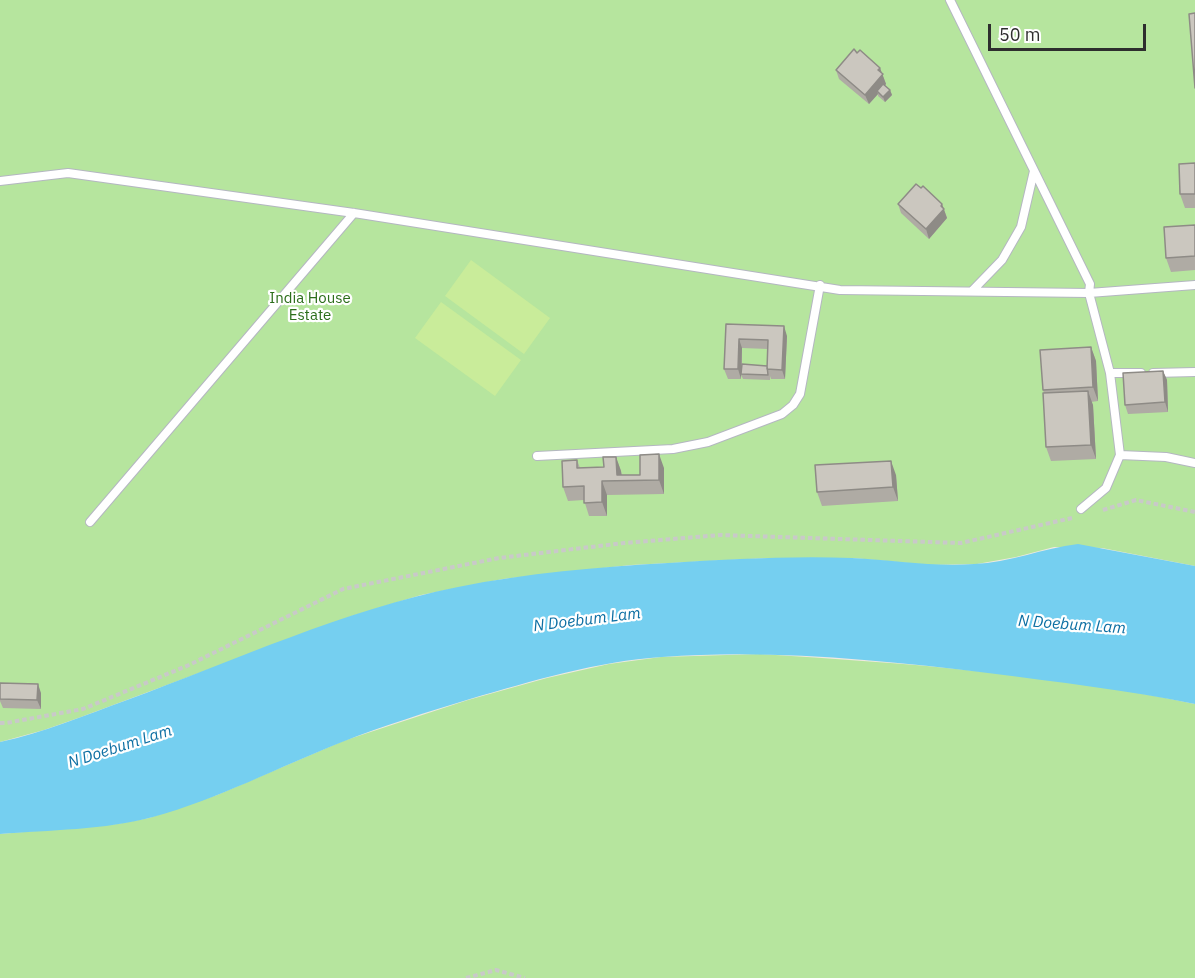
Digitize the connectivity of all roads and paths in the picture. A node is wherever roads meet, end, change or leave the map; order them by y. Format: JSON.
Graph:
{"nodes":[{"id":1,"x":950,"y":0,"type":"edge"},
{"id":2,"x":1034,"y":171,"type":"junction"},
{"id":3,"x":0,"y":181,"type":"edge"},
{"id":4,"x":354,"y":213,"type":"junction"},
{"id":5,"x":820,"y":285,"type":"junction"},
{"id":6,"x":1195,"y":285,"type":"edge"},
{"id":7,"x":972,"y":291,"type":"junction"},
{"id":8,"x":1089,"y":293,"type":"junction"},
{"id":9,"x":1195,"y":372,"type":"edge"},
{"id":10,"x":1110,"y":373,"type":"junction"},
{"id":11,"x":1120,"y":455,"type":"junction"},
{"id":12,"x":537,"y":456,"type":"dead end"},
{"id":13,"x":1195,"y":463,"type":"edge"},
{"id":14,"x":1082,"y":512,"type":"joint"},
{"id":15,"x":1195,"y":512,"type":"edge"},
{"id":16,"x":1094,"y":513,"type":"dead end"},
{"id":17,"x":90,"y":522,"type":"dead end"},
{"id":18,"x":0,"y":723,"type":"edge"},
{"id":19,"x":466,"y":978,"type":"edge"},
{"id":20,"x":525,"y":978,"type":"edge"}],
"edges":[{"from":1,"to":2,"type":"lane"},
{"from":2,"to":7,"type":"lane"},
{"from":2,"to":8,"type":"lane"},
{"from":3,"to":4,"type":"lane"},
{"from":4,"to":5,"type":"lane"},
{"from":4,"to":17,"type":"lane"},
{"from":5,"to":7,"type":"lane"},
{"from":5,"to":12,"type":"lane"},
{"from":6,"to":8,"type":"lane"},
{"from":7,"to":8,"type":"lane"},
{"from":8,"to":10,"type":"lane"},
{"from":9,"to":10,"type":"lane"},
{"from":10,"to":11,"type":"lane"},
{"from":11,"to":13,"type":"lane"},
{"from":11,"to":14,"type":"lane"},
{"from":14,"to":18,"type":"path"},
{"from":15,"to":16,"type":"path"},
{"from":19,"to":20,"type":"path"}]}
